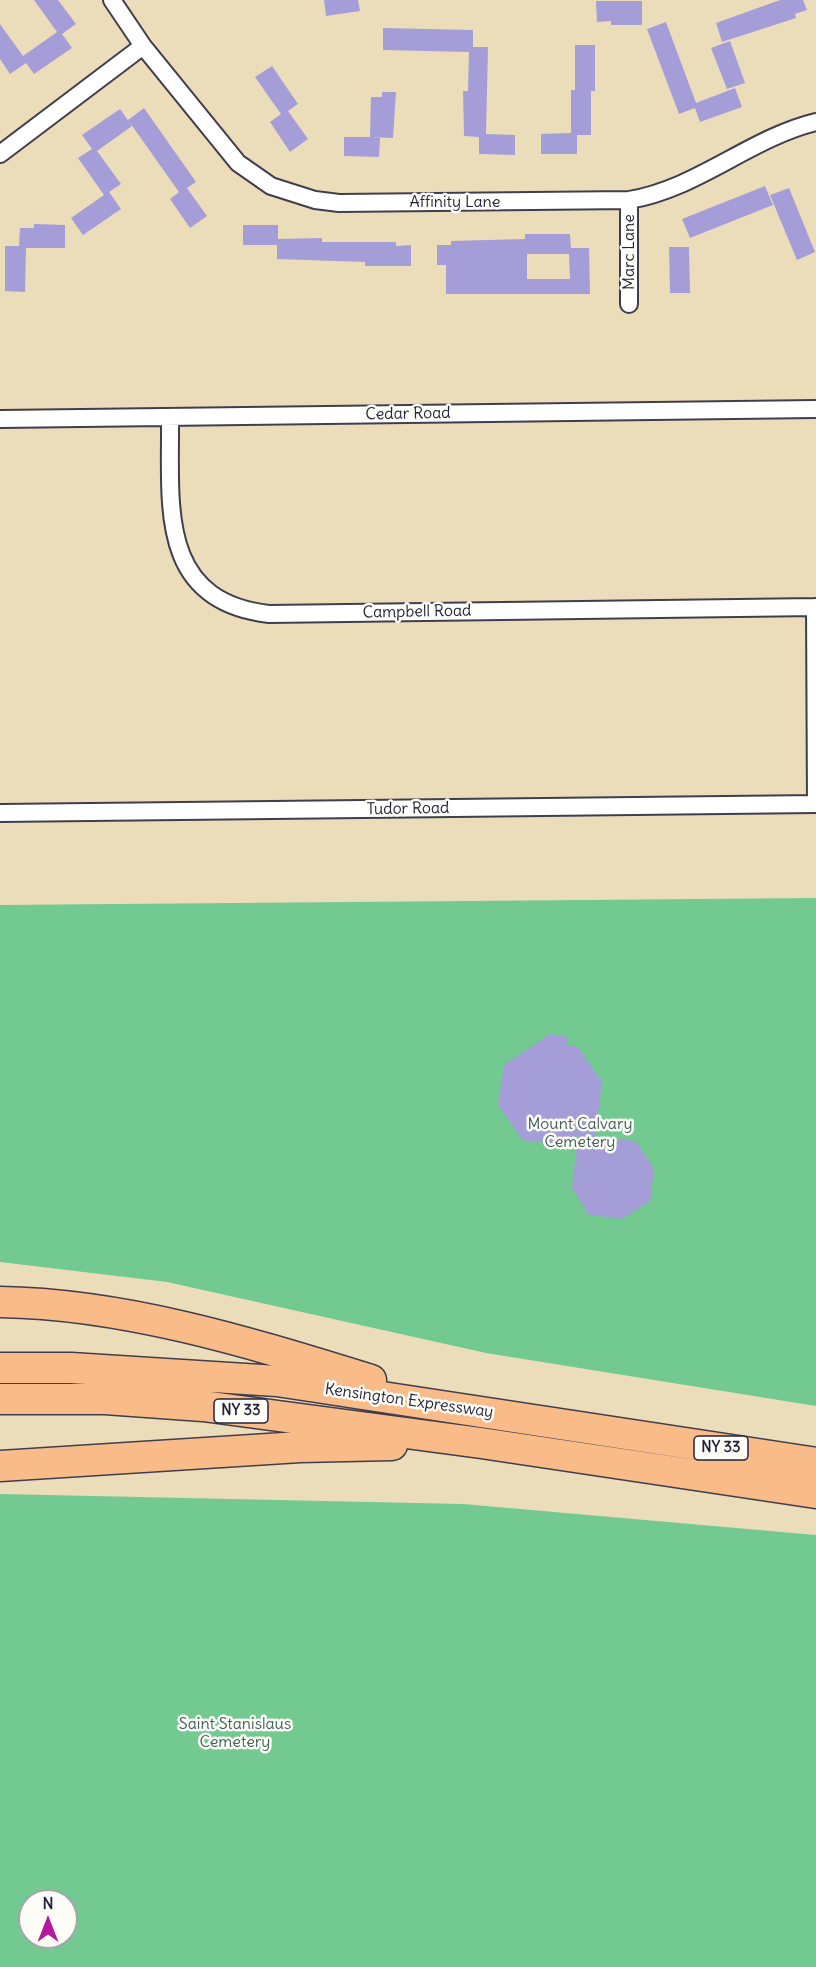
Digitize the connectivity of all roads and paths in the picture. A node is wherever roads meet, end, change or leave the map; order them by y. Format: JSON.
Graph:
{"nodes":[{"id":1,"x":112,"y":0,"type":"edge"},
{"id":2,"x":143,"y":46,"type":"junction"},
{"id":3,"x":816,"y":122,"type":"edge"},
{"id":4,"x":0,"y":154,"type":"edge"},
{"id":5,"x":629,"y":200,"type":"junction"},
{"id":6,"x":629,"y":304,"type":"dead end"},
{"id":7,"x":816,"y":409,"type":"edge"},
{"id":8,"x":171,"y":417,"type":"junction"},
{"id":9,"x":0,"y":419,"type":"edge"},
{"id":10,"x":815,"y":607,"type":"edge"},
{"id":11,"x":816,"y":804,"type":"edge"},
{"id":12,"x":0,"y":813,"type":"edge"},
{"id":13,"x":0,"y":1302,"type":"edge"},
{"id":14,"x":0,"y":1368,"type":"edge"},
{"id":15,"x":0,"y":1399,"type":"edge"},
{"id":16,"x":460,"y":1408,"type":"junction"},
{"id":17,"x":481,"y":1443,"type":"junction"},
{"id":18,"x":816,"y":1463,"type":"edge"},
{"id":19,"x":0,"y":1466,"type":"edge"},
{"id":20,"x":816,"y":1493,"type":"edge"}],
"edges":[{"from":1,"to":2,"type":"street","name":"Affinity Lane"},
{"from":2,"to":4,"type":"street"},
{"from":2,"to":5,"type":"street","name":"Affinity Lane"},
{"from":3,"to":5,"type":"street","name":"Affinity Lane"},
{"from":5,"to":6,"type":"street","name":"Marc Lane"},
{"from":7,"to":8,"type":"street","name":"Cedar Road"},
{"from":8,"to":9,"type":"street","name":"Cedar Road"},
{"from":8,"to":10,"type":"street","name":"Campbell Road"},
{"from":10,"to":11,"type":"street"},
{"from":11,"to":12,"type":"street","name":"Tudor Road"},
{"from":13,"to":16,"type":"highway"},
{"from":14,"to":16,"type":"highway","name":"Kensington Expressway","number":"NY 33"},
{"from":15,"to":17,"type":"highway","name":"Kensington Expressway","number":"NY 33"},
{"from":16,"to":18,"type":"highway","name":"Kensington Expressway","number":"NY 33"},
{"from":17,"to":19,"type":"highway"},
{"from":17,"to":20,"type":"highway","name":"Kensington Expressway","number":"NY 33"}]}
